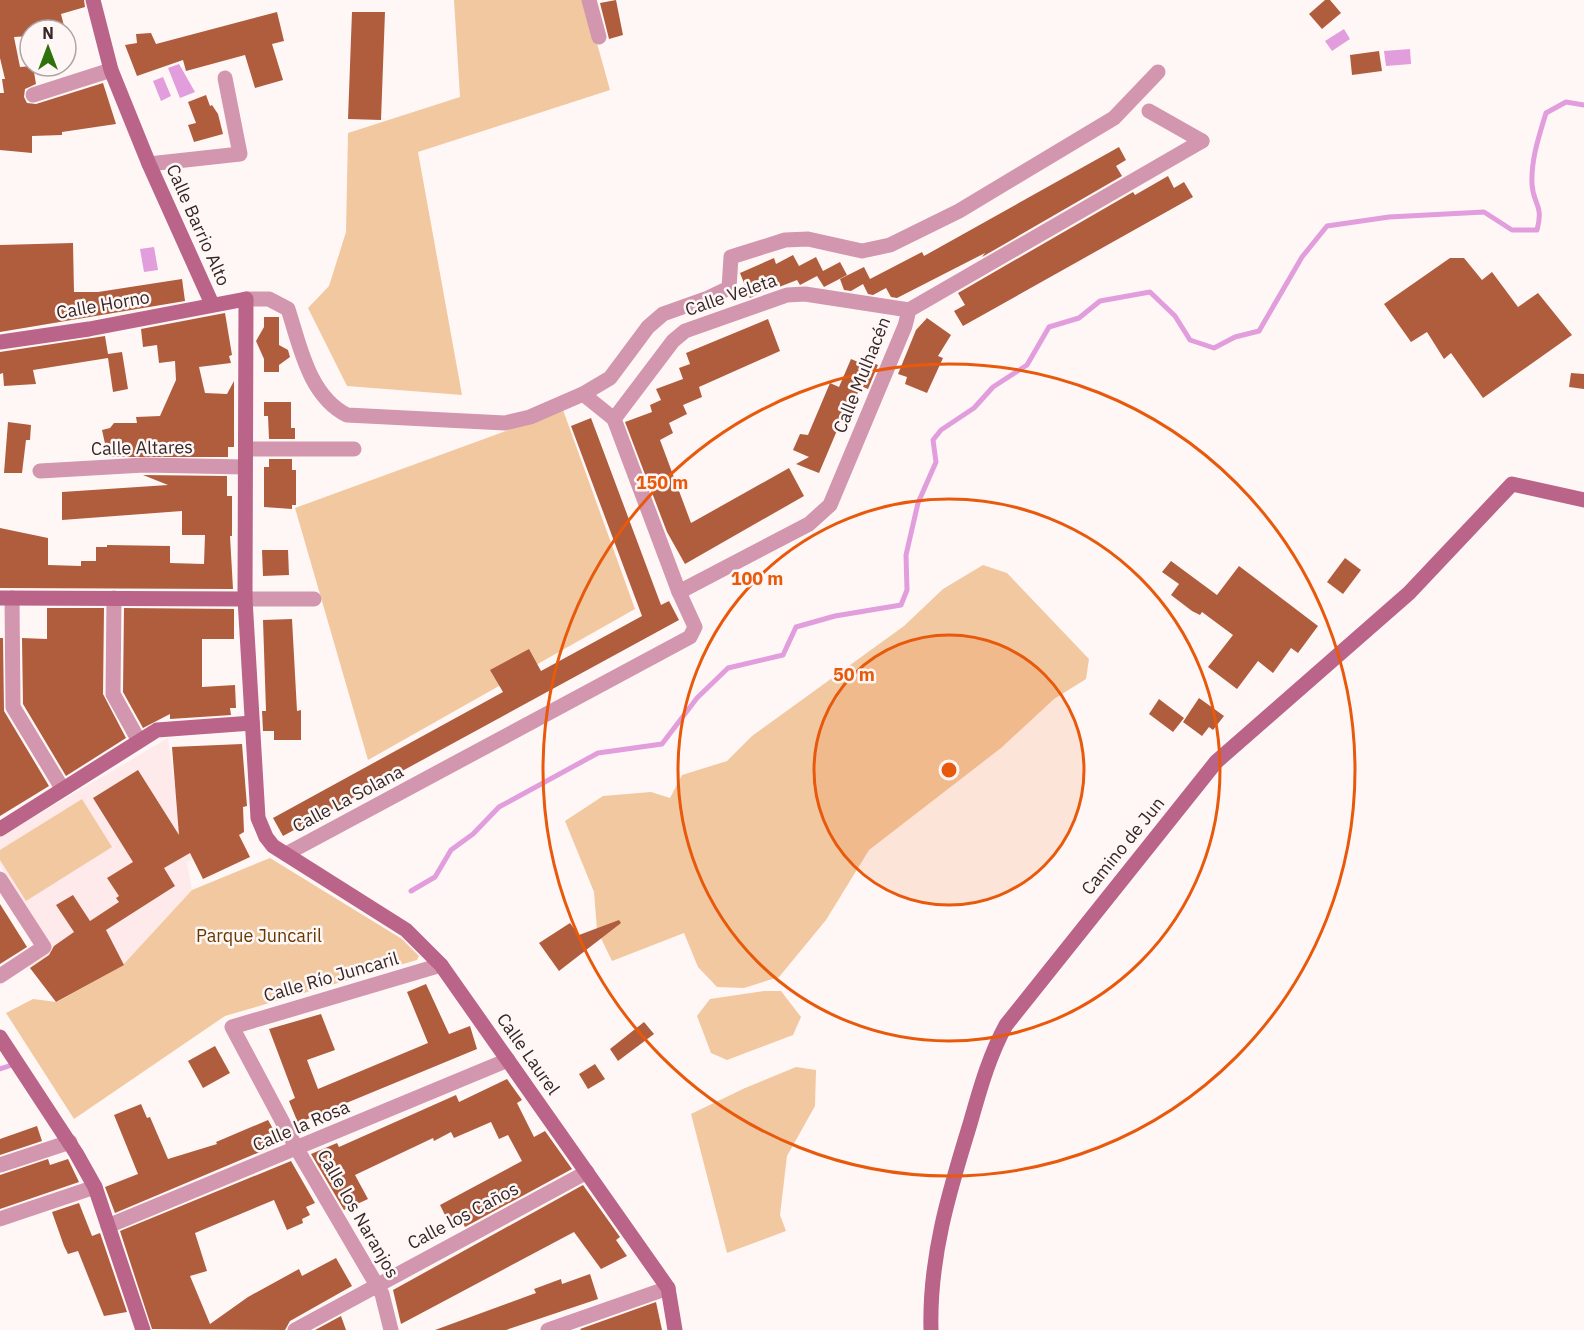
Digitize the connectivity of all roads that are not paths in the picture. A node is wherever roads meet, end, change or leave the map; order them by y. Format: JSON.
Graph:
{"nodes":[{"id":1,"x":93,"y":0,"type":"edge"},
{"id":2,"x":589,"y":0,"type":"edge"},
{"id":3,"x":599,"y":37,"type":"dead end"},
{"id":4,"x":111,"y":70,"type":"junction"},
{"id":5,"x":1158,"y":72,"type":"dead end"},
{"id":6,"x":225,"y":78,"type":"dead end"},
{"id":7,"x":33,"y":95,"type":"dead end"},
{"id":8,"x":1149,"y":111,"type":"dead end"},
{"id":9,"x":149,"y":164,"type":"junction"},
{"id":10,"x":246,"y":299,"type":"junction"},
{"id":11,"x":212,"y":304,"type":"junction"},
{"id":12,"x":909,"y":310,"type":"junction"},
{"id":13,"x":0,"y":342,"type":"edge"},
{"id":14,"x":583,"y":394,"type":"junction"},
{"id":15,"x":614,"y":419,"type":"junction"},
{"id":16,"x":246,"y":449,"type":"junction"},
{"id":17,"x":354,"y":449,"type":"dead end"},
{"id":18,"x":246,"y":467,"type":"junction"},
{"id":19,"x":40,"y":471,"type":"dead end"},
{"id":20,"x":1584,"y":500,"type":"edge"},
{"id":21,"x":679,"y":592,"type":"junction"},
{"id":22,"x":6,"y":598,"type":"edge"},
{"id":23,"x":114,"y":598,"type":"junction"},
{"id":24,"x":314,"y":599,"type":"dead end"},
{"id":25,"x":244,"y":600,"type":"junction"},
{"id":26,"x":252,"y":723,"type":"junction"},
{"id":27,"x":139,"y":741,"type":"junction"},
{"id":28,"x":62,"y":788,"type":"junction"},
{"id":29,"x":0,"y":829,"type":"edge"},
{"id":30,"x":286,"y":855,"type":"junction"},
{"id":31,"x":0,"y":879,"type":"edge"},
{"id":32,"x":441,"y":965,"type":"junction"},
{"id":33,"x":0,"y":976,"type":"edge"},
{"id":34,"x":232,"y":1027,"type":"joint"},
{"id":35,"x":0,"y":1037,"type":"edge"},
{"id":36,"x":508,"y":1060,"type":"junction"},
{"id":37,"x":70,"y":1142,"type":"junction"},
{"id":38,"x":297,"y":1149,"type":"junction"},
{"id":39,"x":0,"y":1165,"type":"edge"},
{"id":40,"x":587,"y":1172,"type":"junction"},
{"id":41,"x":95,"y":1187,"type":"junction"},
{"id":42,"x":0,"y":1219,"type":"edge"},
{"id":43,"x":108,"y":1226,"type":"junction"},
{"id":44,"x":376,"y":1285,"type":"junction"},
{"id":45,"x":668,"y":1288,"type":"junction"},
{"id":46,"x":143,"y":1330,"type":"edge"},
{"id":47,"x":295,"y":1330,"type":"edge"},
{"id":48,"x":391,"y":1330,"type":"edge"},
{"id":49,"x":548,"y":1330,"type":"edge"},
{"id":50,"x":675,"y":1330,"type":"edge"},
{"id":51,"x":930,"y":1330,"type":"edge"}],
"edges":[{"from":1,"to":4,"type":"street","name":"Calle Barrio Alto"},
{"from":2,"to":3,"type":"street"},
{"from":4,"to":7,"type":"street"},
{"from":4,"to":9,"type":"street","name":"Calle Barrio Alto"},
{"from":5,"to":14,"type":"street"},
{"from":6,"to":9,"type":"street","name":"Calle Barrio Alto"},
{"from":8,"to":12,"type":"street","name":"Calle Mulhacén"},
{"from":9,"to":11,"type":"street","name":"Calle Barrio Alto"},
{"from":10,"to":11,"type":"street","name":"Calle Barrio Alto"},
{"from":10,"to":14,"type":"street"},
{"from":10,"to":16,"type":"street","name":"Calle La Solana"},
{"from":11,"to":13,"type":"street","name":"Calle Horno"},
{"from":12,"to":15,"type":"street","name":"Calle Veleta"},
{"from":12,"to":21,"type":"street","name":"Calle Mulhacén"},
{"from":14,"to":15,"type":"street"},
{"from":15,"to":21,"type":"street"},
{"from":16,"to":17,"type":"street"},
{"from":16,"to":18,"type":"street","name":"Calle La Solana"},
{"from":18,"to":19,"type":"street","name":"Calle Altares"},
{"from":18,"to":25,"type":"street","name":"Calle La Solana"},
{"from":20,"to":51,"type":"street","name":"Camino de Jun"},
{"from":21,"to":30,"type":"street","name":"Calle La Solana"},
{"from":22,"to":23,"type":"street"},
{"from":22,"to":28,"type":"street"},
{"from":23,"to":25,"type":"street"},
{"from":23,"to":27,"type":"street"},
{"from":24,"to":25,"type":"street"},
{"from":25,"to":26,"type":"street","name":"Calle La Solana"},
{"from":26,"to":27,"type":"street"},
{"from":26,"to":30,"type":"street","name":"Calle La Solana"},
{"from":27,"to":28,"type":"street"},
{"from":28,"to":29,"type":"street"},
{"from":30,"to":32,"type":"street","name":"Calle Laurel"},
{"from":31,"to":33,"type":"street"},
{"from":32,"to":34,"type":"street","name":"Calle Río Juncaril"},
{"from":32,"to":36,"type":"street","name":"Calle Laurel"},
{"from":34,"to":38,"type":"street","name":"Calle los Naranjos"},
{"from":35,"to":37,"type":"street"},
{"from":36,"to":38,"type":"street","name":"Calle la Rosa"},
{"from":36,"to":40,"type":"street","name":"Calle Laurel"},
{"from":37,"to":39,"type":"street"},
{"from":37,"to":41,"type":"street"},
{"from":38,"to":43,"type":"street","name":"Calle la Rosa"},
{"from":38,"to":44,"type":"street","name":"Calle los Naranjos"},
{"from":40,"to":44,"type":"street","name":"Calle los Caños"},
{"from":40,"to":45,"type":"street","name":"Calle Laurel"},
{"from":41,"to":42,"type":"street"},
{"from":41,"to":43,"type":"street"},
{"from":43,"to":46,"type":"street"},
{"from":44,"to":47,"type":"street","name":"Calle los Caños"},
{"from":44,"to":48,"type":"street","name":"Calle los Naranjos"},
{"from":45,"to":49,"type":"street"},
{"from":45,"to":50,"type":"street","name":"Calle Laurel"}]}
